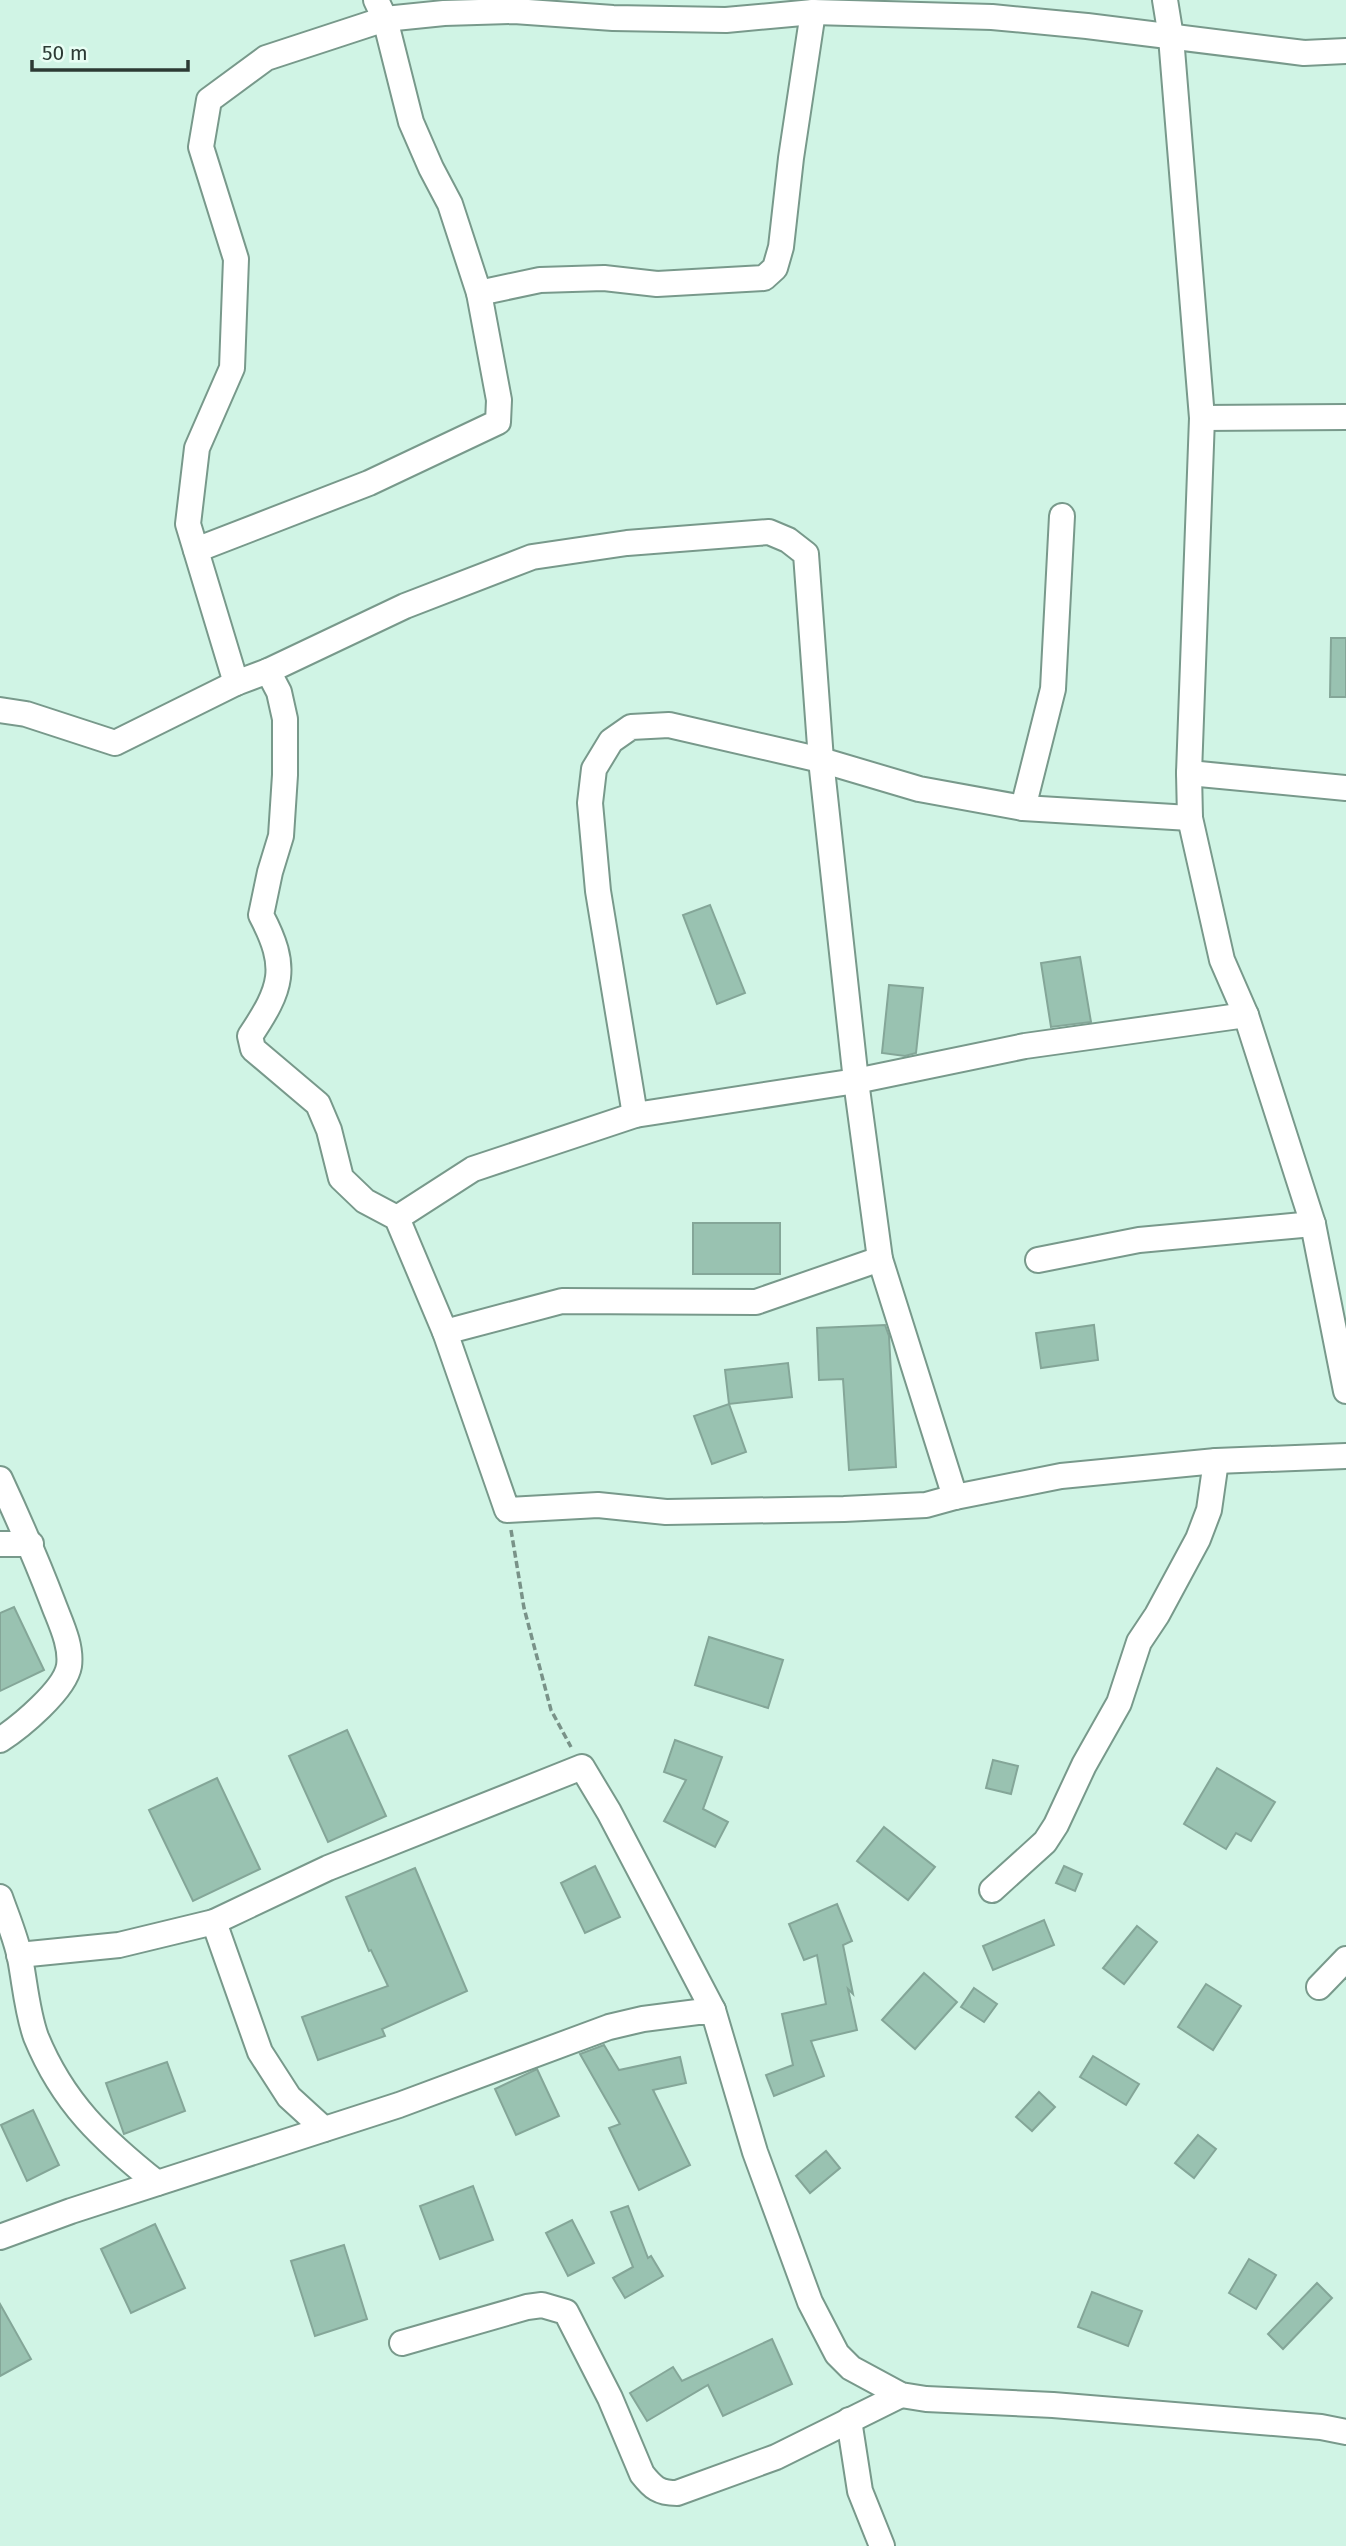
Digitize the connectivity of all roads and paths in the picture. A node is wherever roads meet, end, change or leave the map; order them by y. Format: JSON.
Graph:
{"nodes":[{"id":1,"x":1165,"y":0,"type":"edge"},
{"id":2,"x":380,"y":9,"type":"edge"},
{"id":3,"x":724,"y":10,"type":"edge"},
{"id":4,"x":813,"y":12,"type":"junction"},
{"id":5,"x":1171,"y":37,"type":"junction"},
{"id":6,"x":1346,"y":51,"type":"edge"},
{"id":7,"x":479,"y":293,"type":"junction"},
{"id":8,"x":1346,"y":417,"type":"edge"},
{"id":9,"x":1202,"y":418,"type":"junction"},
{"id":10,"x":1062,"y":516,"type":"dead end"},
{"id":11,"x":196,"y":550,"type":"junction"},
{"id":12,"x":268,"y":671,"type":"junction"},
{"id":13,"x":236,"y":683,"type":"junction"},
{"id":14,"x":0,"y":710,"type":"edge"},
{"id":15,"x":821,"y":760,"type":"junction"},
{"id":16,"x":1189,"y":773,"type":"junction"},
{"id":17,"x":1346,"y":788,"type":"edge"},
{"id":18,"x":1023,"y":808,"type":"junction"},
{"id":19,"x":1190,"y":818,"type":"junction"},
{"id":20,"x":1246,"y":1015,"type":"junction"},
{"id":21,"x":856,"y":1081,"type":"junction"},
{"id":22,"x":635,"y":1115,"type":"junction"},
{"id":23,"x":397,"y":1218,"type":"junction"},
{"id":24,"x":1313,"y":1223,"type":"junction"},
{"id":25,"x":880,"y":1259,"type":"junction"},
{"id":26,"x":1038,"y":1260,"type":"dead end"},
{"id":27,"x":445,"y":1332,"type":"junction"},
{"id":28,"x":1346,"y":1391,"type":"edge"},
{"id":29,"x":1346,"y":1456,"type":"edge"},
{"id":30,"x":1216,"y":1461,"type":"junction"},
{"id":31,"x":0,"y":1479,"type":"edge"},
{"id":32,"x":955,"y":1497,"type":"junction"},
{"id":33,"x":507,"y":1510,"type":"junction"},
{"id":34,"x":0,"y":1545,"type":"edge"},
{"id":35,"x":31,"y":1545,"type":"junction"},
{"id":36,"x":0,"y":1740,"type":"edge"},
{"id":37,"x":582,"y":1767,"type":"junction"},
{"id":38,"x":992,"y":1890,"type":"dead end"},
{"id":39,"x":0,"y":1897,"type":"edge"},
{"id":40,"x":214,"y":1922,"type":"junction"},
{"id":41,"x":19,"y":1955,"type":"junction"},
{"id":42,"x":1346,"y":1959,"type":"edge"},
{"id":43,"x":1319,"y":1987,"type":"dead end"},
{"id":44,"x":713,"y":2010,"type":"junction"},
{"id":45,"x":324,"y":2129,"type":"junction"},
{"id":46,"x":157,"y":2183,"type":"junction"},
{"id":47,"x":0,"y":2238,"type":"edge"},
{"id":48,"x":402,"y":2343,"type":"dead end"},
{"id":49,"x":901,"y":2395,"type":"junction"},
{"id":50,"x":849,"y":2420,"type":"junction"},
{"id":51,"x":1346,"y":2432,"type":"edge"},
{"id":52,"x":883,"y":2546,"type":"edge"}],
"edges":[{"from":1,"to":5,"type":"street"},
{"from":2,"to":3,"type":"street"},
{"from":2,"to":7,"type":"street"},
{"from":2,"to":11,"type":"street"},
{"from":3,"to":4,"type":"street"},
{"from":4,"to":5,"type":"street"},
{"from":4,"to":7,"type":"street"},
{"from":5,"to":6,"type":"street"},
{"from":5,"to":9,"type":"street"},
{"from":7,"to":11,"type":"street"},
{"from":8,"to":9,"type":"street"},
{"from":9,"to":16,"type":"street"},
{"from":10,"to":18,"type":"street"},
{"from":11,"to":13,"type":"street"},
{"from":12,"to":13,"type":"street"},
{"from":12,"to":15,"type":"street"},
{"from":12,"to":23,"type":"street"},
{"from":13,"to":14,"type":"street"},
{"from":15,"to":18,"type":"street"},
{"from":15,"to":21,"type":"street"},
{"from":15,"to":22,"type":"street"},
{"from":16,"to":17,"type":"street"},
{"from":16,"to":19,"type":"street"},
{"from":18,"to":19,"type":"street"},
{"from":19,"to":20,"type":"street"},
{"from":20,"to":21,"type":"street"},
{"from":20,"to":24,"type":"street"},
{"from":21,"to":22,"type":"street"},
{"from":21,"to":25,"type":"street"},
{"from":22,"to":23,"type":"street"},
{"from":23,"to":27,"type":"street"},
{"from":24,"to":26,"type":"street"},
{"from":24,"to":28,"type":"street"},
{"from":25,"to":27,"type":"street"},
{"from":25,"to":32,"type":"street"},
{"from":27,"to":33,"type":"street"},
{"from":29,"to":30,"type":"street"},
{"from":30,"to":32,"type":"street"},
{"from":30,"to":38,"type":"street"},
{"from":31,"to":35,"type":"street"},
{"from":32,"to":33,"type":"street"},
{"from":33,"to":37,"type":"path"},
{"from":34,"to":35,"type":"street"},
{"from":35,"to":36,"type":"street"},
{"from":37,"to":40,"type":"street"},
{"from":37,"to":44,"type":"street"},
{"from":39,"to":41,"type":"street"},
{"from":40,"to":41,"type":"street"},
{"from":40,"to":45,"type":"street"},
{"from":41,"to":46,"type":"street"},
{"from":42,"to":43,"type":"street"},
{"from":44,"to":45,"type":"street"},
{"from":44,"to":49,"type":"street"},
{"from":45,"to":46,"type":"street"},
{"from":46,"to":47,"type":"street"},
{"from":48,"to":50,"type":"street"},
{"from":49,"to":50,"type":"street"},
{"from":49,"to":51,"type":"street"},
{"from":50,"to":52,"type":"street"}]}
